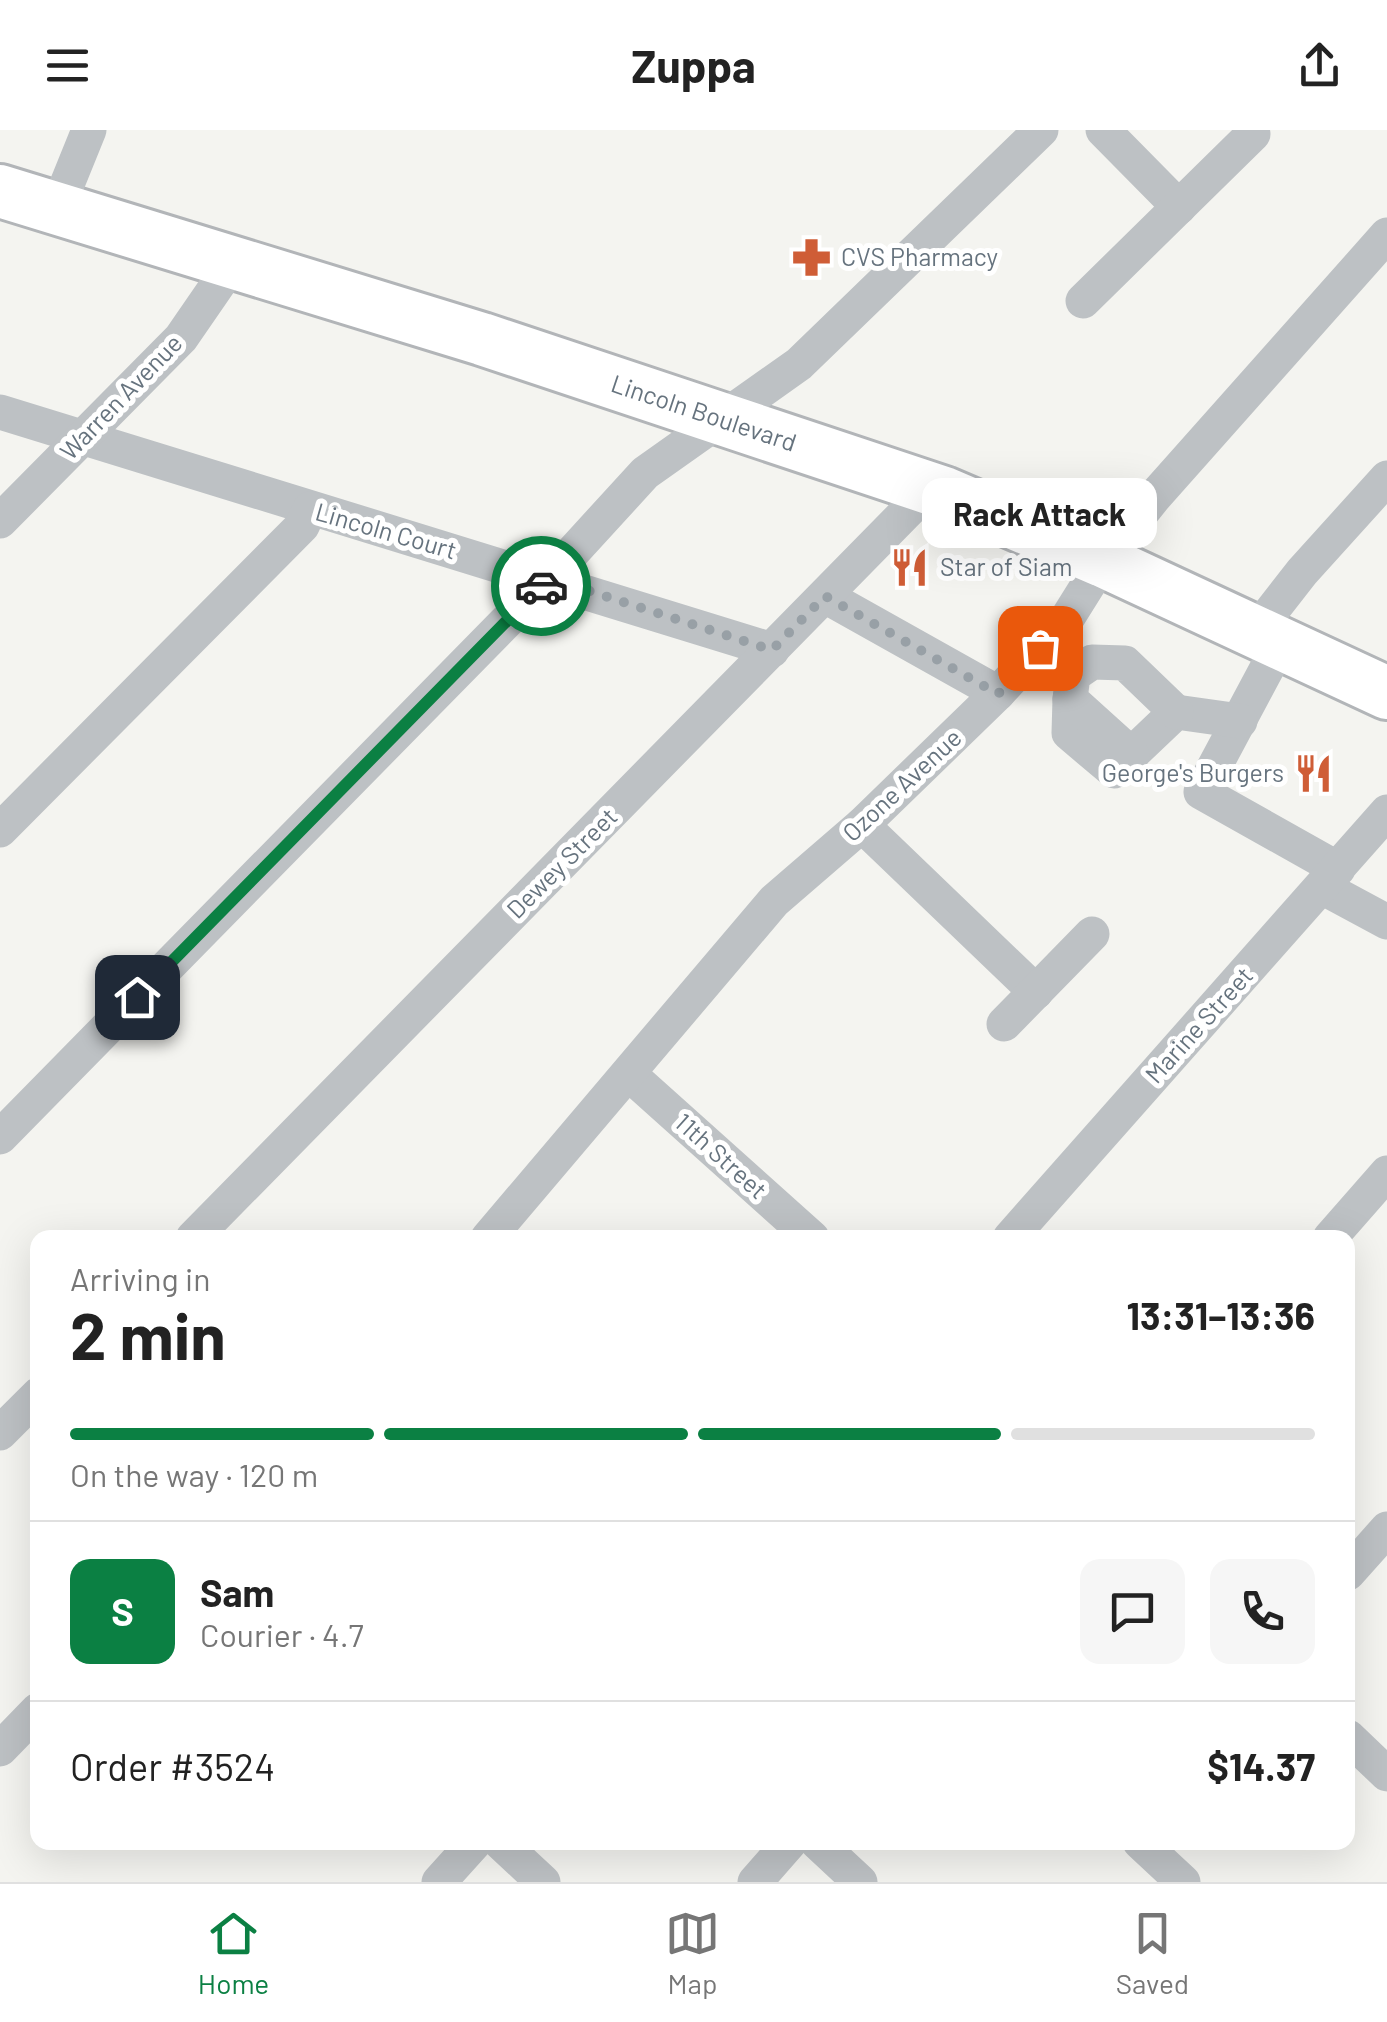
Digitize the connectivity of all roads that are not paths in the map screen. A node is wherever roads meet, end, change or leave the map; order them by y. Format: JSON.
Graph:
{"nodes":[{"id":1,"x":89,"y":130,"type":"edge"},
{"id":2,"x":1041,"y":130,"type":"edge"},
{"id":3,"x":1103,"y":130,"type":"edge"},
{"id":4,"x":1253,"y":134,"type":"dead end"},
{"id":5,"x":0,"y":191,"type":"edge"},
{"id":6,"x":1179,"y":207,"type":"junction"},
{"id":7,"x":57,"y":209,"type":"junction"},
{"id":8,"x":1387,"y":236,"type":"edge"},
{"id":9,"x":232,"y":264,"type":"junction"},
{"id":10,"x":1083,"y":301,"type":"dead end"},
{"id":11,"x":0,"y":412,"type":"edge"},
{"id":12,"x":720,"y":416,"type":"junction"},
{"id":13,"x":84,"y":437,"type":"junction"},
{"id":14,"x":1387,"y":478,"type":"edge"},
{"id":15,"x":937,"y":491,"type":"junction"},
{"id":16,"x":310,"y":509,"type":"junction"},
{"id":17,"x":0,"y":521,"type":"edge"},
{"id":18,"x":1103,"y":561,"type":"junction"},
{"id":19,"x":549,"y":578,"type":"junction"},
{"id":20,"x":825,"y":596,"type":"junction"},
{"id":21,"x":1268,"y":636,"type":"junction"},
{"id":22,"x":1040,"y":648,"type":"junction"},
{"id":23,"x":772,"y":650,"type":"junction"},
{"id":24,"x":1078,"y":679,"type":"junction"},
{"id":25,"x":1387,"y":693,"type":"edge"},
{"id":26,"x":998,"y":694,"type":"junction"},
{"id":27,"x":1244,"y":712,"type":"junction"},
{"id":28,"x":1155,"y":733,"type":"junction"},
{"id":29,"x":1387,"y":812,"type":"edge"},
{"id":30,"x":862,"y":825,"type":"junction"},
{"id":31,"x":0,"y":830,"type":"edge"},
{"id":32,"x":1330,"y":878,"type":"junction"},
{"id":33,"x":1387,"y":922,"type":"edge"},
{"id":34,"x":1092,"y":934,"type":"dead end"},
{"id":35,"x":1036,"y":992,"type":"junction"},
{"id":36,"x":1004,"y":1024,"type":"dead end"},
{"id":37,"x":629,"y":1074,"type":"junction"},
{"id":38,"x":0,"y":1137,"type":"edge"},
{"id":39,"x":1387,"y":1173,"type":"edge"},
{"id":40,"x":201,"y":1230,"type":"edge"},
{"id":41,"x":495,"y":1230,"type":"edge"},
{"id":42,"x":803,"y":1230,"type":"edge"},
{"id":43,"x":1017,"y":1230,"type":"edge"},
{"id":44,"x":1337,"y":1230,"type":"edge"},
{"id":45,"x":30,"y":1403,"type":"edge"},
{"id":46,"x":0,"y":1433,"type":"edge"},
{"id":47,"x":1387,"y":1529,"type":"edge"},
{"id":48,"x":1355,"y":1565,"type":"edge"},
{"id":49,"x":30,"y":1718,"type":"edge"},
{"id":50,"x":1355,"y":1744,"type":"edge"},
{"id":51,"x":0,"y":1749,"type":"edge"},
{"id":52,"x":1387,"y":1774,"type":"edge"},
{"id":53,"x":468,"y":1850,"type":"edge"},
{"id":54,"x":509,"y":1850,"type":"edge"},
{"id":55,"x":783,"y":1850,"type":"edge"},
{"id":56,"x":826,"y":1850,"type":"edge"},
{"id":57,"x":1149,"y":1850,"type":"edge"},
{"id":58,"x":439,"y":1882,"type":"edge"},
{"id":59,"x":543,"y":1882,"type":"edge"},
{"id":60,"x":754,"y":1882,"type":"edge"},
{"id":61,"x":860,"y":1882,"type":"edge"},
{"id":62,"x":1183,"y":1882,"type":"edge"}],
"edges":[{"from":1,"to":7,"type":"street"},
{"from":2,"to":12,"type":"street"},
{"from":3,"to":6,"type":"street"},
{"from":4,"to":6,"type":"street"},
{"from":5,"to":7,"type":"highway","name":"Lincoln Boulevard"},
{"from":6,"to":10,"type":"street"},
{"from":7,"to":9,"type":"highway","name":"Lincoln Boulevard"},
{"from":8,"to":18,"type":"street","name":"Ozone Avenue"},
{"from":9,"to":12,"type":"highway","name":"Lincoln Boulevard"},
{"from":9,"to":13,"type":"street","name":"Warren Avenue"},
{"from":11,"to":13,"type":"street","name":"Lincoln Court"},
{"from":12,"to":15,"type":"highway","name":"Lincoln Boulevard"},
{"from":12,"to":19,"type":"street"},
{"from":13,"to":16,"type":"street","name":"Lincoln Court"},
{"from":13,"to":17,"type":"street","name":"Warren Avenue"},
{"from":14,"to":21,"type":"street"},
{"from":15,"to":18,"type":"highway","name":"Lincoln Boulevard"},
{"from":15,"to":20,"type":"street","name":"Dewey Street"},
{"from":16,"to":19,"type":"street","name":"Lincoln Court"},
{"from":16,"to":31,"type":"street"},
{"from":18,"to":21,"type":"highway","name":"Lincoln Boulevard"},
{"from":18,"to":22,"type":"street","name":"Ozone Avenue"},
{"from":19,"to":23,"type":"street","name":"Lincoln Court"},
{"from":19,"to":38,"type":"street"},
{"from":20,"to":23,"type":"street","name":"Dewey Street"},
{"from":20,"to":26,"type":"street"},
{"from":21,"to":25,"type":"highway","name":"Lincoln Boulevard"},
{"from":21,"to":27,"type":"street"},
{"from":22,"to":24,"type":"street"},
{"from":22,"to":26,"type":"street","name":"Ozone Avenue"},
{"from":23,"to":40,"type":"street","name":"Dewey Street"},
{"from":24,"to":28,"type":"street"},
{"from":24,"to":28,"type":"street"},
{"from":26,"to":30,"type":"street","name":"Ozone Avenue"},
{"from":27,"to":28,"type":"street"},
{"from":27,"to":32,"type":"street"},
{"from":29,"to":32,"type":"street","name":"Marine Street"},
{"from":30,"to":35,"type":"street"},
{"from":30,"to":37,"type":"street","name":"Ozone Avenue"},
{"from":32,"to":33,"type":"street"},
{"from":32,"to":43,"type":"street","name":"Marine Street"},
{"from":34,"to":35,"type":"street"},
{"from":35,"to":36,"type":"street"},
{"from":37,"to":41,"type":"street","name":"Ozone Avenue"},
{"from":37,"to":42,"type":"street","name":"11th Street"},
{"from":39,"to":44,"type":"street"},
{"from":45,"to":46,"type":"street"},
{"from":47,"to":48,"type":"street"},
{"from":49,"to":51,"type":"street"},
{"from":50,"to":52,"type":"street"},
{"from":53,"to":58,"type":"street"},
{"from":54,"to":59,"type":"street"},
{"from":55,"to":60,"type":"street"},
{"from":56,"to":61,"type":"street"},
{"from":57,"to":62,"type":"street"}]}
